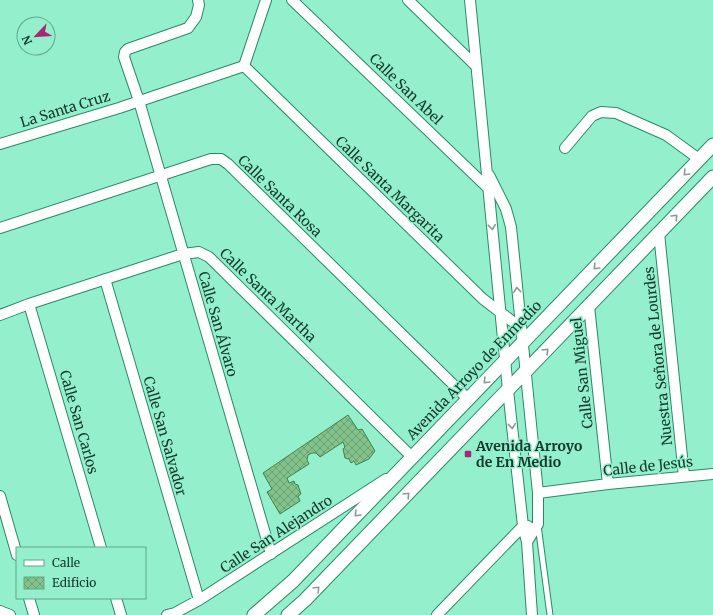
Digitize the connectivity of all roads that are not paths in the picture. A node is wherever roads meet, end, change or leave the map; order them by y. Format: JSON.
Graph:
{"nodes":[{"id":1,"x":198,"y":0,"type":"edge"},
{"id":2,"x":266,"y":0,"type":"edge"},
{"id":3,"x":292,"y":0,"type":"edge"},
{"id":4,"x":408,"y":0,"type":"edge"},
{"id":5,"x":470,"y":0,"type":"edge"},
{"id":6,"x":244,"y":66,"type":"junction"},
{"id":7,"x":476,"y":66,"type":"junction"},
{"id":8,"x":139,"y":101,"type":"junction"},
{"id":9,"x":0,"y":144,"type":"edge"},
{"id":10,"x":713,"y":145,"type":"edge"},
{"id":11,"x":565,"y":148,"type":"dead end"},
{"id":12,"x":699,"y":159,"type":"junction"},
{"id":13,"x":486,"y":169,"type":"junction"},
{"id":14,"x":160,"y":176,"type":"junction"},
{"id":15,"x":713,"y":177,"type":"edge"},
{"id":16,"x":488,"y":188,"type":"junction"},
{"id":17,"x":501,"y":198,"type":"junction"},
{"id":18,"x":0,"y":228,"type":"edge"},
{"id":19,"x":659,"y":233,"type":"junction"},
{"id":20,"x":183,"y":254,"type":"junction"},
{"id":21,"x":105,"y":279,"type":"junction"},
{"id":22,"x":29,"y":304,"type":"junction"},
{"id":23,"x":589,"y":306,"type":"junction"},
{"id":24,"x":501,"y":313,"type":"junction"},
{"id":25,"x":0,"y":315,"type":"edge"},
{"id":26,"x":521,"y":328,"type":"junction"},
{"id":27,"x":523,"y":342,"type":"junction"},
{"id":28,"x":505,"y":361,"type":"junction"},
{"id":29,"x":526,"y":371,"type":"junction"},
{"id":30,"x":508,"y":390,"type":"junction"},
{"id":31,"x":468,"y":399,"type":"junction"},
{"id":32,"x":412,"y":457,"type":"junction"},
{"id":33,"x":398,"y":472,"type":"junction"},
{"id":34,"x":713,"y":474,"type":"edge"},
{"id":35,"x":684,"y":476,"type":"junction"},
{"id":36,"x":608,"y":484,"type":"junction"},
{"id":37,"x":538,"y":493,"type":"junction"},
{"id":38,"x":0,"y":496,"type":"edge"},
{"id":39,"x":538,"y":524,"type":"junction"},
{"id":40,"x":523,"y":526,"type":"junction"},
{"id":41,"x":527,"y":542,"type":"junction"},
{"id":42,"x":101,"y":547,"type":"edge"},
{"id":43,"x":16,"y":552,"type":"edge"},
{"id":44,"x":270,"y":554,"type":"junction"},
{"id":45,"x":29,"y":599,"type":"edge"},
{"id":46,"x":116,"y":599,"type":"edge"},
{"id":47,"x":199,"y":600,"type":"junction"},
{"id":48,"x":0,"y":611,"type":"edge"},
{"id":49,"x":10,"y":615,"type":"edge"},
{"id":50,"x":34,"y":615,"type":"edge"},
{"id":51,"x":121,"y":615,"type":"edge"},
{"id":52,"x":167,"y":615,"type":"edge"},
{"id":53,"x":254,"y":615,"type":"edge"},
{"id":54,"x":288,"y":615,"type":"edge"},
{"id":55,"x":437,"y":615,"type":"edge"},
{"id":56,"x":532,"y":615,"type":"edge"},
{"id":57,"x":550,"y":615,"type":"edge"}],
"edges":[{"from":1,"to":8,"type":"street","name":"Calle San Álvaro"},
{"from":2,"to":6,"type":"street"},
{"from":3,"to":16,"type":"street","name":"Calle San Abel"},
{"from":4,"to":7,"type":"street"},
{"from":5,"to":7,"type":"street"},
{"from":6,"to":8,"type":"street","name":"La Santa Cruz"},
{"from":6,"to":24,"type":"street","name":"Calle Santa Margarita"},
{"from":7,"to":13,"type":"street"},
{"from":8,"to":9,"type":"street","name":"La Santa Cruz"},
{"from":8,"to":14,"type":"street","name":"Calle San Álvaro"},
{"from":10,"to":12,"type":"street","name":"Avenida Arroyo de Enmedio"},
{"from":11,"to":12,"type":"street"},
{"from":12,"to":27,"type":"street","name":"Avenida Arroyo de Enmedio","one_way":true},
{"from":13,"to":16,"type":"street"},
{"from":13,"to":17,"type":"street"},
{"from":14,"to":18,"type":"street","name":"Calle Santa Rosa"},
{"from":14,"to":20,"type":"street","name":"Calle San Álvaro"},
{"from":14,"to":31,"type":"street","name":"Calle Santa Rosa"},
{"from":19,"to":15,"type":"street","one_way":true},
{"from":16,"to":17,"type":"street","name":"Calle San Abel"},
{"from":16,"to":24,"type":"street","one_way":true},
{"from":26,"to":17,"type":"street","one_way":true},
{"from":19,"to":23,"type":"street"},
{"from":19,"to":35,"type":"street","name":"Nuestra Señora de Lourdes"},
{"from":20,"to":21,"type":"street","name":"Calle Santa Martha"},
{"from":20,"to":32,"type":"street","name":"Calle Santa Martha"},
{"from":20,"to":44,"type":"street","name":"Calle San Álvaro"},
{"from":21,"to":22,"type":"street","name":"Calle Santa Martha"},
{"from":21,"to":47,"type":"street","name":"Calle San Salvador"},
{"from":22,"to":25,"type":"street","name":"Calle Santa Martha"},
{"from":22,"to":42,"type":"street","name":"Calle San Carlos"},
{"from":29,"to":23,"type":"street","one_way":true},
{"from":23,"to":36,"type":"street","name":"Calle San Miguel"},
{"from":24,"to":26,"type":"street","name":"Calle Santa Margarita"},
{"from":24,"to":28,"type":"street"},
{"from":26,"to":27,"type":"street"},
{"from":27,"to":28,"type":"street","name":"Avenida Arroyo de Enmedio"},
{"from":27,"to":29,"type":"street"},
{"from":28,"to":30,"type":"street"},
{"from":28,"to":31,"type":"street","name":"Avenida Arroyo de Enmedio","one_way":true},
{"from":29,"to":30,"type":"street"},
{"from":29,"to":37,"type":"street"},
{"from":30,"to":40,"type":"street","one_way":true},
{"from":54,"to":30,"type":"street","one_way":true},
{"from":31,"to":32,"type":"street","name":"Avenida Arroyo de Enmedio"},
{"from":32,"to":33,"type":"street","name":"Avenida Arroyo de Enmedio"},
{"from":33,"to":44,"type":"street","name":"Calle San Alejandro"},
{"from":33,"to":53,"type":"street","name":"Avenida Arroyo de Enmedio","one_way":true},
{"from":34,"to":35,"type":"street","name":"Calle de Jesús"},
{"from":35,"to":36,"type":"street","name":"Calle de Jesús"},
{"from":36,"to":37,"type":"street","name":"Calle de Jesús"},
{"from":37,"to":39,"type":"street"},
{"from":38,"to":43,"type":"street"},
{"from":39,"to":40,"type":"street"},
{"from":39,"to":41,"type":"street"},
{"from":39,"to":57,"type":"lane"},
{"from":40,"to":41,"type":"street"},
{"from":40,"to":55,"type":"street"},
{"from":41,"to":56,"type":"street"},
{"from":44,"to":47,"type":"street","name":"Calle San Alejandro"},
{"from":45,"to":50,"type":"street"},
{"from":46,"to":51,"type":"street"},
{"from":47,"to":52,"type":"street","name":"Calle San Alejandro"},
{"from":48,"to":49,"type":"street"}]}
